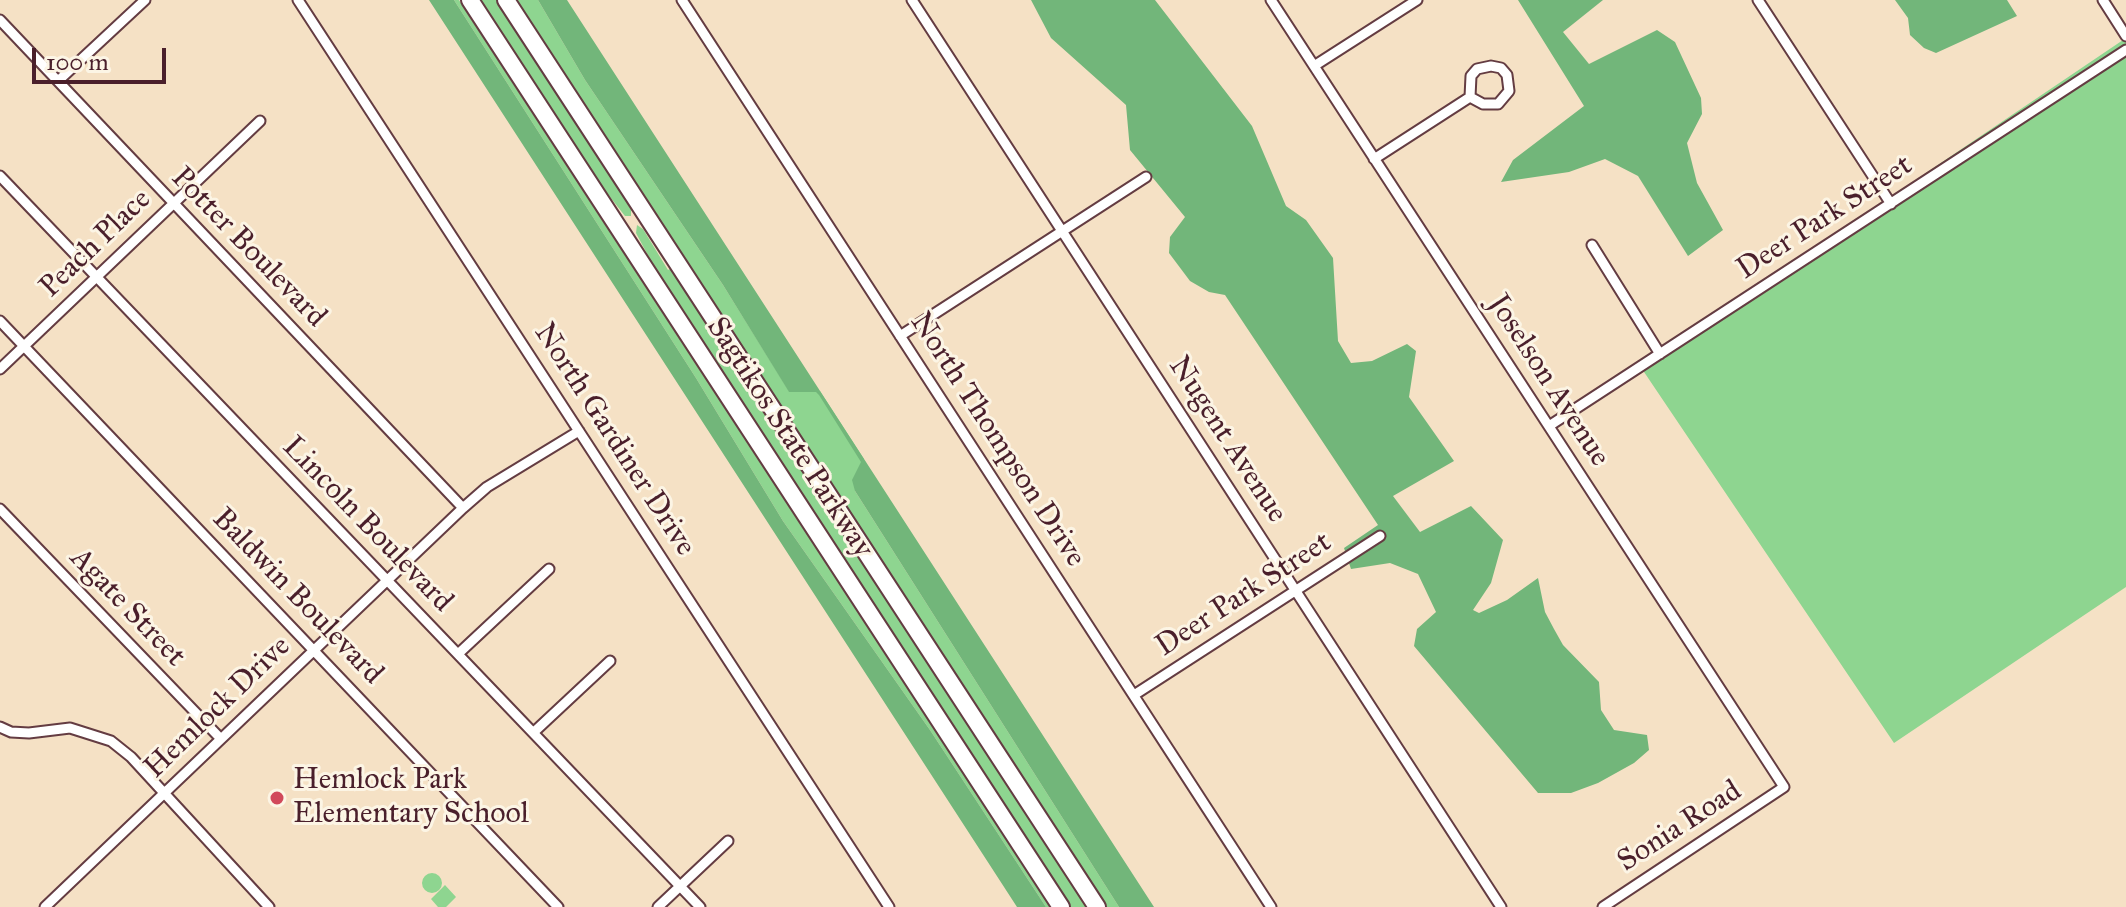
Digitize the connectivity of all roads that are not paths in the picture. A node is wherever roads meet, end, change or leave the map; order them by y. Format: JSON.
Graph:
{"nodes":[{"id":1,"x":145,"y":0,"type":"edge"},
{"id":2,"x":298,"y":0,"type":"edge"},
{"id":3,"x":470,"y":0,"type":"edge"},
{"id":4,"x":506,"y":0,"type":"edge"},
{"id":5,"x":682,"y":0,"type":"edge"},
{"id":6,"x":912,"y":0,"type":"edge"},
{"id":7,"x":1271,"y":0,"type":"edge"},
{"id":8,"x":1417,"y":0,"type":"edge"},
{"id":9,"x":1758,"y":0,"type":"edge"},
{"id":10,"x":2103,"y":0,"type":"edge"},
{"id":11,"x":0,"y":20,"type":"edge"},
{"id":12,"x":2126,"y":36,"type":"edge"},
{"id":13,"x":2126,"y":50,"type":"edge"},
{"id":14,"x":1314,"y":66,"type":"junction"},
{"id":15,"x":58,"y":81,"type":"junction"},
{"id":16,"x":1470,"y":97,"type":"junction"},
{"id":17,"x":260,"y":121,"type":"dead end"},
{"id":18,"x":1374,"y":159,"type":"junction"},
{"id":19,"x":0,"y":176,"type":"edge"},
{"id":20,"x":1146,"y":177,"type":"dead end"},
{"id":21,"x":172,"y":204,"type":"junction"},
{"id":22,"x":1891,"y":204,"type":"junction"},
{"id":23,"x":1062,"y":232,"type":"junction"},
{"id":24,"x":1592,"y":245,"type":"dead end"},
{"id":25,"x":97,"y":276,"type":"junction"},
{"id":26,"x":0,"y":321,"type":"edge"},
{"id":27,"x":900,"y":336,"type":"junction"},
{"id":28,"x":24,"y":346,"type":"junction"},
{"id":29,"x":1660,"y":354,"type":"junction"},
{"id":30,"x":0,"y":369,"type":"edge"},
{"id":31,"x":1549,"y":426,"type":"junction"},
{"id":32,"x":579,"y":431,"type":"junction"},
{"id":33,"x":463,"y":508,"type":"junction"},
{"id":34,"x":0,"y":509,"type":"edge"},
{"id":35,"x":1380,"y":536,"type":"dead end"},
{"id":36,"x":549,"y":569,"type":"dead end"},
{"id":37,"x":387,"y":580,"type":"junction"},
{"id":38,"x":1296,"y":590,"type":"junction"},
{"id":39,"x":315,"y":649,"type":"junction"},
{"id":40,"x":458,"y":654,"type":"junction"},
{"id":41,"x":610,"y":661,"type":"dead end"},
{"id":42,"x":1134,"y":695,"type":"junction"},
{"id":43,"x":0,"y":727,"type":"edge"},
{"id":44,"x":534,"y":732,"type":"junction"},
{"id":45,"x":221,"y":739,"type":"junction"},
{"id":46,"x":1784,"y":787,"type":"joint"},
{"id":47,"x":164,"y":793,"type":"junction"},
{"id":48,"x":728,"y":841,"type":"dead end"},
{"id":49,"x":680,"y":886,"type":"junction"},
{"id":50,"x":45,"y":907,"type":"edge"},
{"id":51,"x":269,"y":907,"type":"edge"},
{"id":52,"x":558,"y":907,"type":"edge"},
{"id":53,"x":658,"y":907,"type":"edge"},
{"id":54,"x":700,"y":907,"type":"edge"},
{"id":55,"x":889,"y":907,"type":"edge"},
{"id":56,"x":1061,"y":907,"type":"edge"},
{"id":57,"x":1097,"y":907,"type":"edge"},
{"id":58,"x":1271,"y":907,"type":"edge"},
{"id":59,"x":1501,"y":907,"type":"edge"},
{"id":60,"x":1603,"y":907,"type":"edge"}],
"edges":[{"from":1,"to":15,"type":"street"},
{"from":2,"to":32,"type":"street","name":"North Gardiner Drive"},
{"from":3,"to":56,"type":"highway","name":"Sagtikos State Parkway"},
{"from":4,"to":57,"type":"highway","name":"Sagtikos State Parkway"},
{"from":5,"to":27,"type":"street","name":"North Thompson Drive"},
{"from":6,"to":23,"type":"street","name":"Nugent Avenue"},
{"from":7,"to":14,"type":"street","name":"Joselson Avenue"},
{"from":8,"to":14,"type":"street"},
{"from":9,"to":22,"type":"street"},
{"from":10,"to":12,"type":"street"},
{"from":11,"to":15,"type":"street","name":"Potter Boulevard"},
{"from":13,"to":22,"type":"street","name":"Deer Park Street"},
{"from":14,"to":18,"type":"street","name":"Joselson Avenue"},
{"from":15,"to":21,"type":"street","name":"Potter Boulevard"},
{"from":16,"to":16,"type":"street"},
{"from":16,"to":18,"type":"street"},
{"from":17,"to":21,"type":"street","name":"Peach Place"},
{"from":18,"to":31,"type":"street","name":"Joselson Avenue"},
{"from":19,"to":25,"type":"street","name":"Lincoln Boulevard"},
{"from":20,"to":23,"type":"street"},
{"from":21,"to":25,"type":"street","name":"Peach Place"},
{"from":21,"to":33,"type":"street","name":"Potter Boulevard"},
{"from":22,"to":29,"type":"street","name":"Deer Park Street"},
{"from":23,"to":27,"type":"street"},
{"from":23,"to":38,"type":"street","name":"Nugent Avenue"},
{"from":24,"to":29,"type":"street"},
{"from":25,"to":28,"type":"street","name":"Peach Place"},
{"from":25,"to":37,"type":"street","name":"Lincoln Boulevard"},
{"from":26,"to":28,"type":"street","name":"Baldwin Boulevard"},
{"from":27,"to":42,"type":"street","name":"North Thompson Drive"},
{"from":28,"to":30,"type":"street","name":"Peach Place"},
{"from":28,"to":39,"type":"street","name":"Baldwin Boulevard"},
{"from":29,"to":31,"type":"street","name":"Deer Park Street"},
{"from":31,"to":46,"type":"street","name":"Joselson Avenue"},
{"from":32,"to":33,"type":"street","name":"Hemlock Drive"},
{"from":32,"to":55,"type":"street","name":"North Gardiner Drive"},
{"from":33,"to":37,"type":"street","name":"Hemlock Drive"},
{"from":34,"to":45,"type":"street","name":"Agate Street"},
{"from":35,"to":38,"type":"street","name":"Deer Park Street"},
{"from":36,"to":40,"type":"street"},
{"from":37,"to":39,"type":"street","name":"Hemlock Drive"},
{"from":37,"to":40,"type":"street","name":"Lincoln Boulevard"},
{"from":38,"to":42,"type":"street","name":"Deer Park Street"},
{"from":38,"to":59,"type":"street","name":"Nugent Avenue"},
{"from":39,"to":45,"type":"street","name":"Hemlock Drive"},
{"from":39,"to":52,"type":"street","name":"Baldwin Boulevard"},
{"from":40,"to":44,"type":"street","name":"Lincoln Boulevard"},
{"from":41,"to":44,"type":"street"},
{"from":42,"to":58,"type":"street","name":"North Thompson Drive"},
{"from":43,"to":47,"type":"street"},
{"from":44,"to":49,"type":"street","name":"Lincoln Boulevard"},
{"from":45,"to":47,"type":"street","name":"Hemlock Drive"},
{"from":46,"to":60,"type":"street","name":"Sonia Road"},
{"from":47,"to":50,"type":"street","name":"Hemlock Drive"},
{"from":47,"to":51,"type":"street"},
{"from":48,"to":49,"type":"street"},
{"from":49,"to":53,"type":"street"},
{"from":49,"to":54,"type":"street","name":"Lincoln Boulevard"}]}
